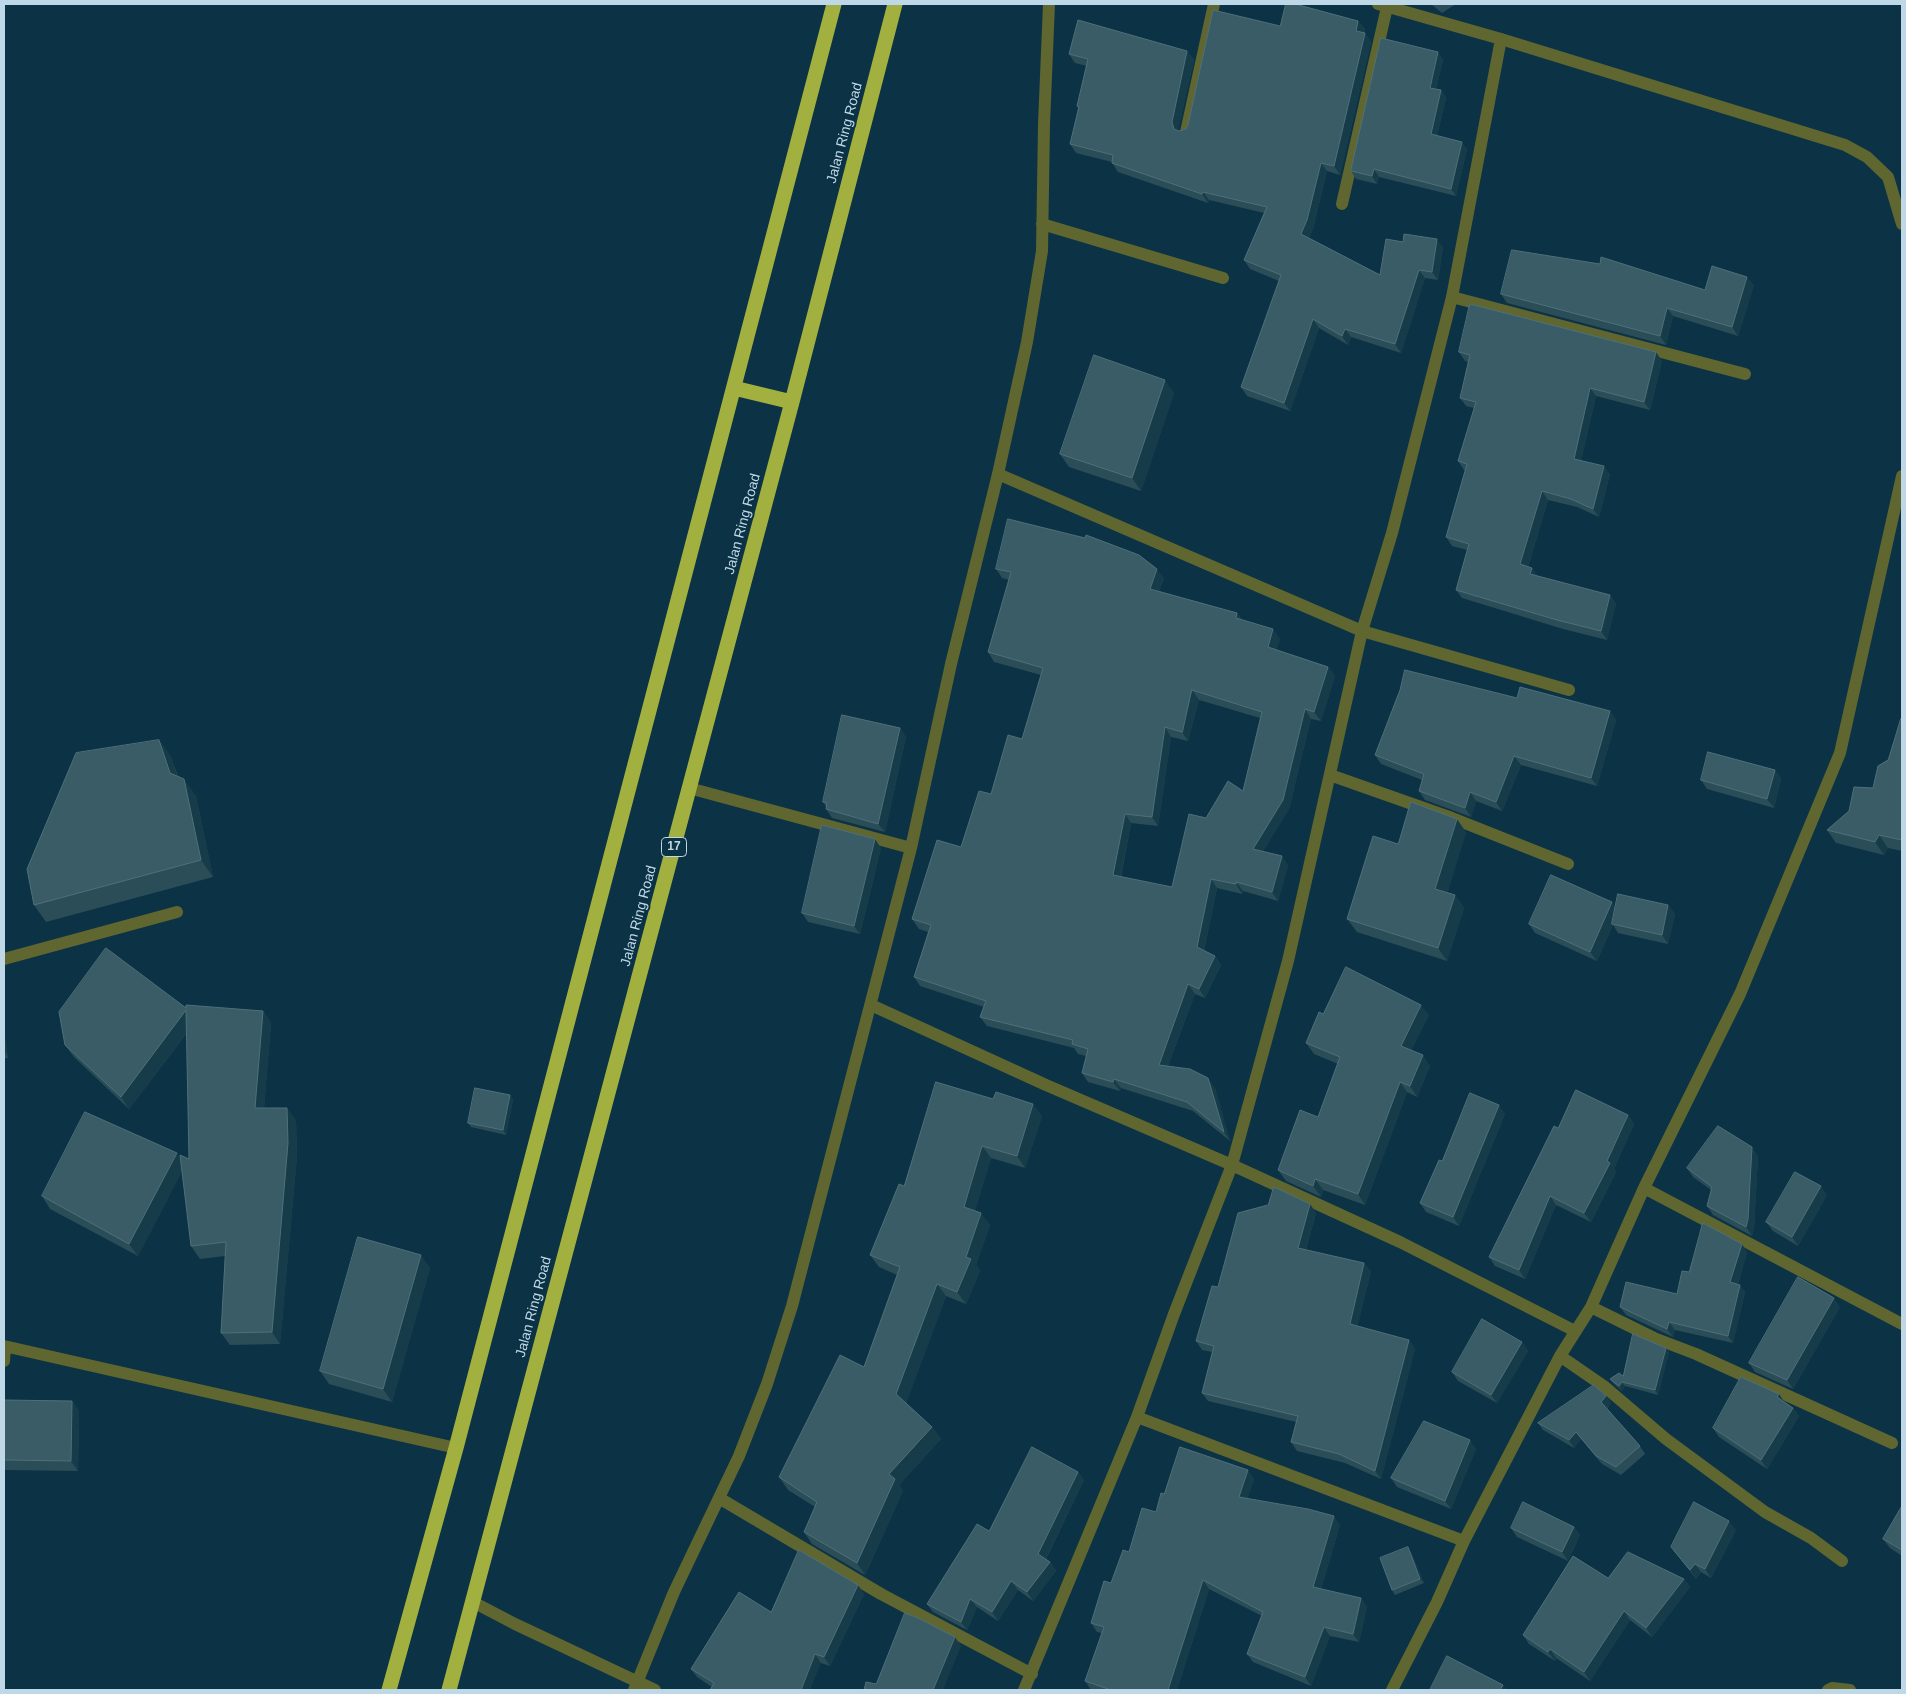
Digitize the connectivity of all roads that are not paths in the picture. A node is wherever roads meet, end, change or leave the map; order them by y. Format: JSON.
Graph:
{"nodes":[{"id":1,"x":834,"y":4,"type":"edge"},
{"id":2,"x":896,"y":4,"type":"edge"},
{"id":3,"x":1049,"y":4,"type":"edge"},
{"id":4,"x":1214,"y":4,"type":"edge"},
{"id":5,"x":1383,"y":6,"type":"edge"},
{"id":6,"x":1501,"y":39,"type":"junction"},
{"id":7,"x":1186,"y":132,"type":"edge"},
{"id":8,"x":1342,"y":204,"type":"dead end"},
{"id":9,"x":1042,"y":224,"type":"junction"},
{"id":10,"x":1902,"y":224,"type":"edge"},
{"id":11,"x":1223,"y":278,"type":"dead end"},
{"id":12,"x":1452,"y":297,"type":"junction"},
{"id":13,"x":1745,"y":374,"type":"dead end"},
{"id":14,"x":734,"y":388,"type":"junction"},
{"id":15,"x":792,"y":402,"type":"junction"},
{"id":16,"x":998,"y":474,"type":"junction"},
{"id":17,"x":1902,"y":476,"type":"edge"},
{"id":18,"x":1362,"y":631,"type":"junction"},
{"id":19,"x":1569,"y":690,"type":"dead end"},
{"id":20,"x":1330,"y":775,"type":"junction"},
{"id":21,"x":690,"y":788,"type":"junction"},
{"id":22,"x":911,"y":848,"type":"junction"},
{"id":23,"x":1568,"y":864,"type":"dead end"},
{"id":24,"x":176,"y":912,"type":"dead end"},
{"id":25,"x":4,"y":959,"type":"edge"},
{"id":26,"x":871,"y":1005,"type":"junction"},
{"id":27,"x":1232,"y":1165,"type":"junction"},
{"id":28,"x":1644,"y":1188,"type":"junction"},
{"id":29,"x":1591,"y":1307,"type":"junction"},
{"id":30,"x":1902,"y":1324,"type":"edge"},
{"id":31,"x":1575,"y":1331,"type":"junction"},
{"id":32,"x":4,"y":1346,"type":"edge"},
{"id":33,"x":1560,"y":1356,"type":"junction"},
{"id":34,"x":4,"y":1361,"type":"edge"},
{"id":35,"x":1137,"y":1417,"type":"junction"},
{"id":36,"x":1892,"y":1443,"type":"dead end"},
{"id":37,"x":456,"y":1448,"type":"junction"},
{"id":38,"x":720,"y":1498,"type":"junction"},
{"id":39,"x":1464,"y":1541,"type":"junction"},
{"id":40,"x":1842,"y":1561,"type":"dead end"},
{"id":41,"x":472,"y":1602,"type":"junction"},
{"id":42,"x":1032,"y":1674,"type":"junction"},
{"id":43,"x":635,"y":1686,"type":"edge"},
{"id":44,"x":389,"y":1690,"type":"edge"},
{"id":45,"x":449,"y":1690,"type":"edge"},
{"id":46,"x":655,"y":1690,"type":"edge"},
{"id":47,"x":1024,"y":1690,"type":"edge"},
{"id":48,"x":1392,"y":1690,"type":"edge"},
{"id":49,"x":1828,"y":1690,"type":"edge"},
{"id":50,"x":1850,"y":1690,"type":"edge"}],
"edges":[{"from":1,"to":14,"type":"highway"},
{"from":2,"to":15,"type":"highway","name":"Jalan Ring Road","number":"17"},
{"from":3,"to":9,"type":"street"},
{"from":4,"to":7,"type":"street"},
{"from":5,"to":6,"type":"street"},
{"from":5,"to":8,"type":"street"},
{"from":6,"to":10,"type":"street"},
{"from":6,"to":12,"type":"street"},
{"from":9,"to":11,"type":"street"},
{"from":9,"to":16,"type":"street"},
{"from":12,"to":13,"type":"street"},
{"from":12,"to":18,"type":"street"},
{"from":14,"to":15,"type":"highway"},
{"from":14,"to":37,"type":"highway"},
{"from":15,"to":21,"type":"highway","name":"Jalan Ring Road","number":"17"},
{"from":16,"to":18,"type":"street"},
{"from":16,"to":22,"type":"street"},
{"from":17,"to":28,"type":"street"},
{"from":18,"to":19,"type":"street"},
{"from":18,"to":20,"type":"street"},
{"from":20,"to":23,"type":"street"},
{"from":20,"to":27,"type":"street"},
{"from":21,"to":22,"type":"street"},
{"from":21,"to":41,"type":"highway","name":"Jalan Ring Road","number":"17"},
{"from":22,"to":26,"type":"street"},
{"from":24,"to":25,"type":"street"},
{"from":26,"to":27,"type":"street"},
{"from":26,"to":38,"type":"street"},
{"from":27,"to":31,"type":"street"},
{"from":27,"to":35,"type":"street"},
{"from":28,"to":29,"type":"street"},
{"from":28,"to":30,"type":"street"},
{"from":29,"to":31,"type":"street"},
{"from":29,"to":36,"type":"street"},
{"from":31,"to":33,"type":"street"},
{"from":32,"to":34,"type":"street"},
{"from":32,"to":37,"type":"street"},
{"from":33,"to":39,"type":"street"},
{"from":33,"to":40,"type":"street"},
{"from":35,"to":39,"type":"street"},
{"from":35,"to":42,"type":"street"},
{"from":37,"to":44,"type":"highway"},
{"from":38,"to":42,"type":"street"},
{"from":38,"to":43,"type":"street"},
{"from":39,"to":48,"type":"street"},
{"from":41,"to":43,"type":"street"},
{"from":41,"to":45,"type":"highway","name":"Jalan Ring Road","number":"17"},
{"from":42,"to":47,"type":"street"},
{"from":43,"to":46,"type":"street"},
{"from":49,"to":50,"type":"street"}]}
